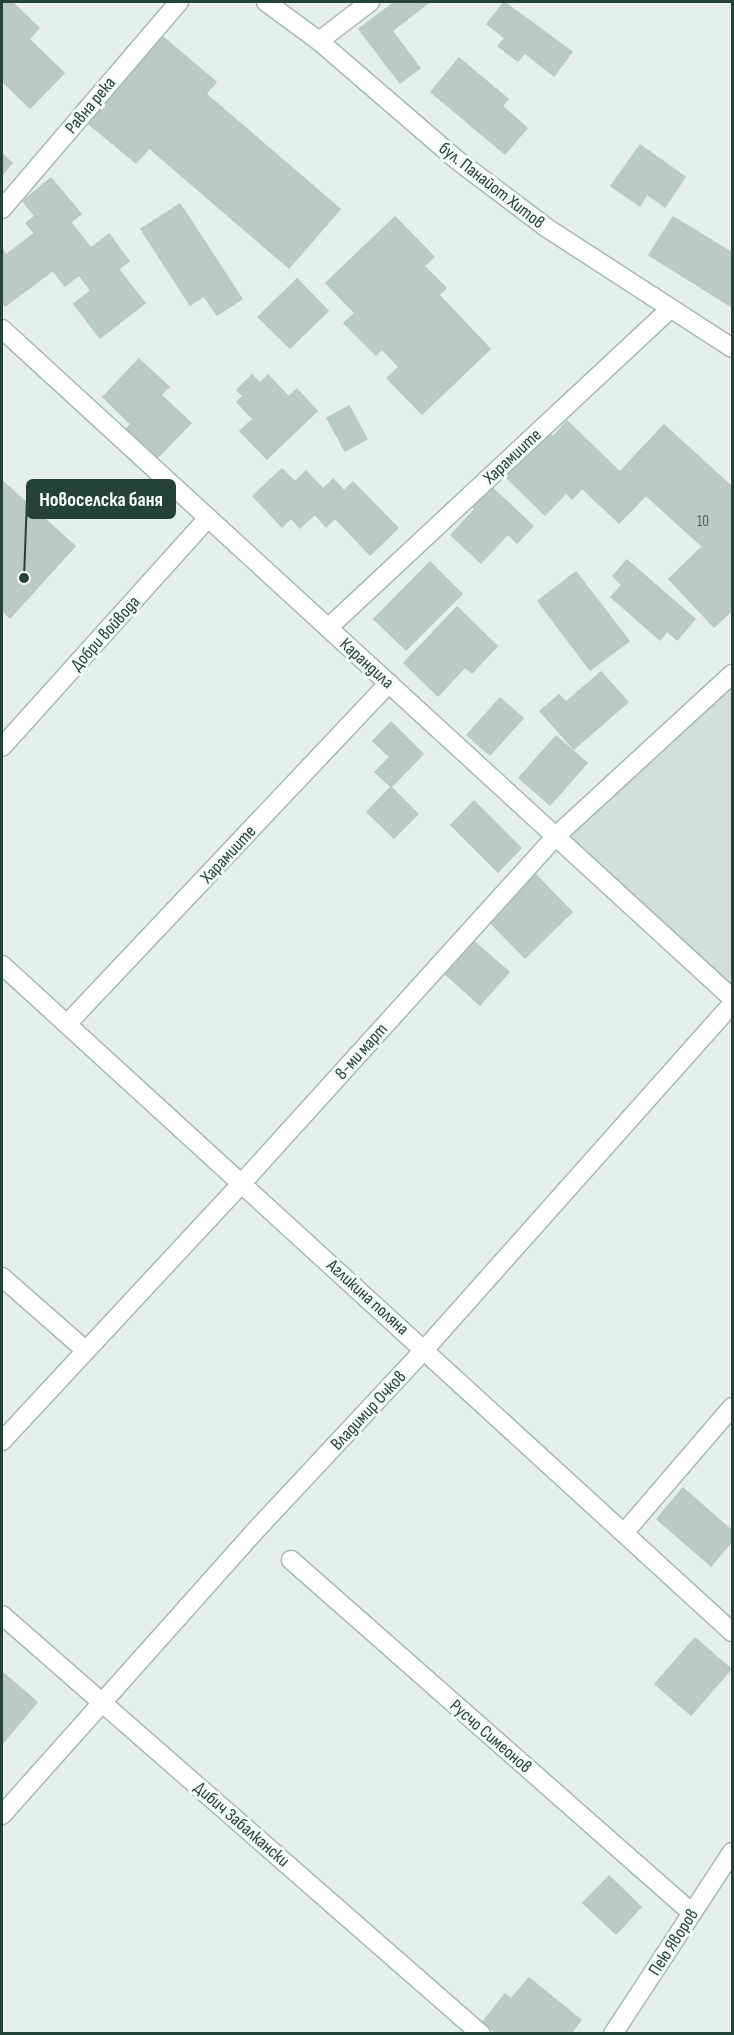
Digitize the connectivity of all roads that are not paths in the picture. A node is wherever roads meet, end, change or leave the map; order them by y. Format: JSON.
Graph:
{"nodes":[{"id":1,"x":178,"y":2,"type":"edge"},
{"id":2,"x":266,"y":2,"type":"edge"},
{"id":3,"x":370,"y":2,"type":"edge"},
{"id":4,"x":319,"y":41,"type":"junction"},
{"id":5,"x":2,"y":209,"type":"edge"},
{"id":6,"x":670,"y":309,"type":"junction"},
{"id":7,"x":2,"y":329,"type":"edge"},
{"id":8,"x":732,"y":348,"type":"edge"},
{"id":9,"x":208,"y":518,"type":"junction"},
{"id":10,"x":328,"y":628,"type":"junction"},
{"id":11,"x":732,"y":674,"type":"edge"},
{"id":12,"x":389,"y":683,"type":"junction"},
{"id":13,"x":2,"y":747,"type":"edge"},
{"id":14,"x":556,"y":836,"type":"junction"},
{"id":15,"x":2,"y":964,"type":"edge"},
{"id":16,"x":732,"y":998,"type":"edge"},
{"id":17,"x":732,"y":1004,"type":"edge"},
{"id":18,"x":67,"y":1024,"type":"junction"},
{"id":19,"x":242,"y":1183,"type":"junction"},
{"id":20,"x":2,"y":1277,"type":"edge"},
{"id":21,"x":84,"y":1349,"type":"junction"},
{"id":22,"x":425,"y":1349,"type":"junction"},
{"id":23,"x":732,"y":1407,"type":"edge"},
{"id":24,"x":2,"y":1441,"type":"edge"},
{"id":25,"x":624,"y":1533,"type":"junction"},
{"id":26,"x":291,"y":1560,"type":"dead end"},
{"id":27,"x":2,"y":1615,"type":"edge"},
{"id":28,"x":732,"y":1632,"type":"edge"},
{"id":29,"x":103,"y":1702,"type":"junction"},
{"id":30,"x":2,"y":1815,"type":"edge"},
{"id":31,"x":732,"y":1852,"type":"edge"},
{"id":32,"x":692,"y":1913,"type":"junction"},
{"id":33,"x":481,"y":2034,"type":"edge"},
{"id":34,"x":613,"y":2034,"type":"edge"}],
"edges":[{"from":1,"to":5,"type":"street","name":"Равна река"},
{"from":2,"to":4,"type":"street","name":"бул. Панайот Хитов"},
{"from":3,"to":4,"type":"street"},
{"from":4,"to":6,"type":"street","name":"бул. Панайот Хитов"},
{"from":6,"to":8,"type":"street","name":"бул. Панайот Хитов"},
{"from":6,"to":10,"type":"street","name":"Харамиите"},
{"from":7,"to":9,"type":"street","name":"Карандила"},
{"from":9,"to":10,"type":"street","name":"Карандила"},
{"from":9,"to":13,"type":"street","name":"Добри войвода"},
{"from":10,"to":12,"type":"street","name":"Карандила"},
{"from":11,"to":14,"type":"street","name":"8-ми март"},
{"from":12,"to":14,"type":"street","name":"Карандила"},
{"from":12,"to":18,"type":"street","name":"Харамиите"},
{"from":14,"to":16,"type":"street","name":"Карандила"},
{"from":14,"to":19,"type":"street","name":"8-ми март"},
{"from":15,"to":18,"type":"street","name":"Агликина поляна"},
{"from":17,"to":22,"type":"street","name":"Владимир Очков"},
{"from":18,"to":19,"type":"street","name":"Агликина поляна"},
{"from":19,"to":21,"type":"street","name":"8-ми март"},
{"from":19,"to":22,"type":"street","name":"Агликина поляна"},
{"from":20,"to":21,"type":"street"},
{"from":21,"to":24,"type":"street","name":"8-ми март"},
{"from":22,"to":25,"type":"street","name":"Агликина поляна"},
{"from":22,"to":29,"type":"street","name":"Владимир Очков"},
{"from":23,"to":25,"type":"street"},
{"from":25,"to":28,"type":"street","name":"Агликина поляна"},
{"from":26,"to":32,"type":"street","name":"Русчо Симеонов"},
{"from":27,"to":29,"type":"street","name":"Дибич Забалкански"},
{"from":29,"to":30,"type":"street","name":"Владимир Очков"},
{"from":29,"to":33,"type":"street","name":"Дибич Забалкански"},
{"from":31,"to":32,"type":"street","name":"Пею Яворов"},
{"from":32,"to":34,"type":"street","name":"Пею Яворов"}]}
